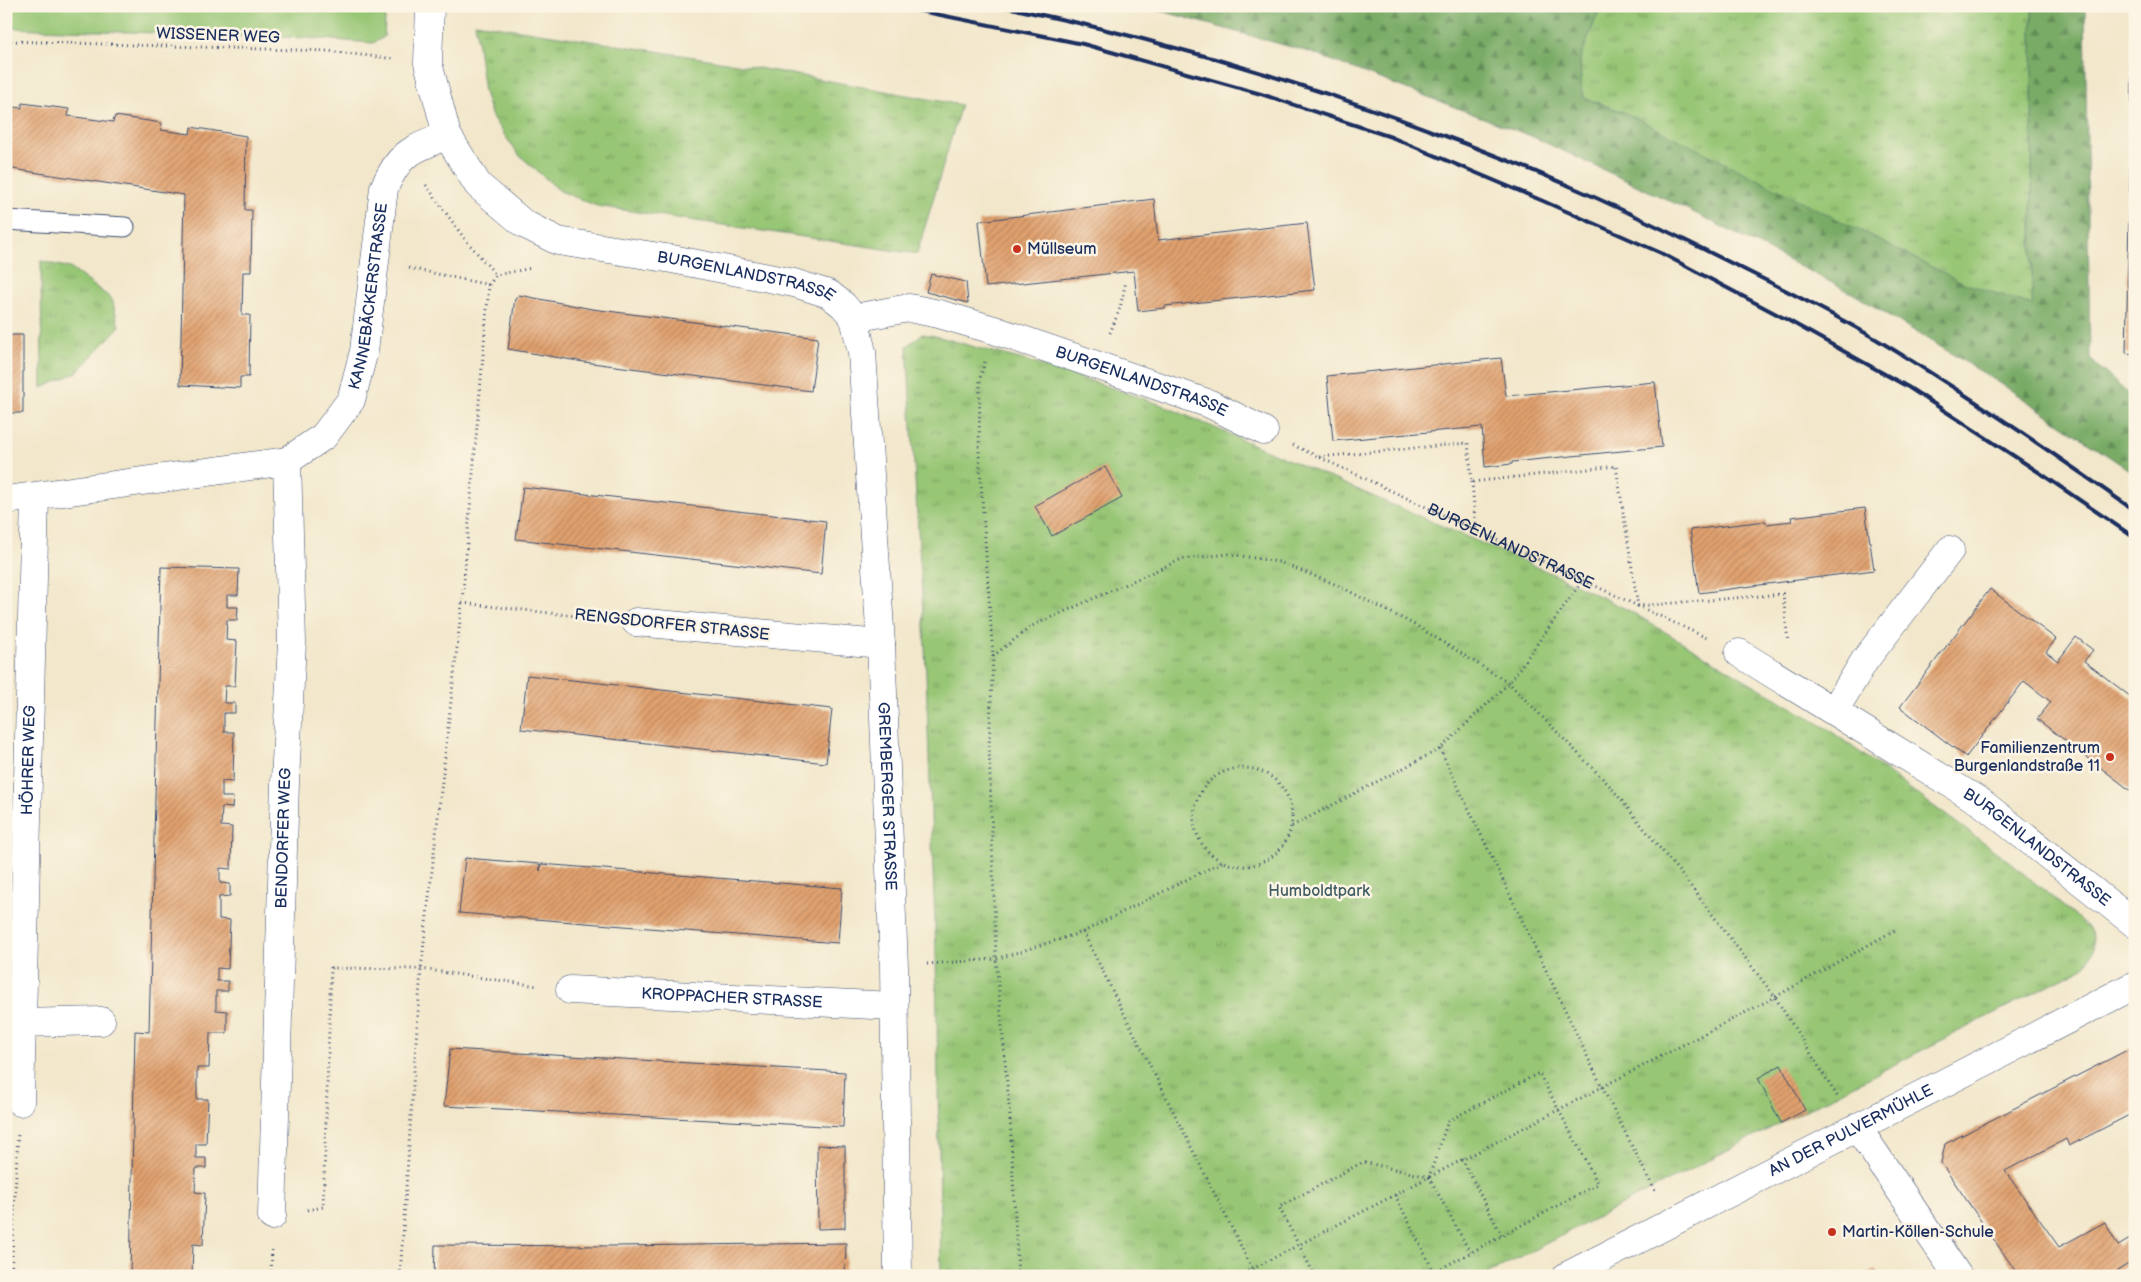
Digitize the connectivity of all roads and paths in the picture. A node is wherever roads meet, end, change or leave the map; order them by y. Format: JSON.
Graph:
{"nodes":[{"id":1,"x":430,"y":6,"type":"edge"},
{"id":2,"x":6,"y":41,"type":"edge"},
{"id":3,"x":428,"y":63,"type":"junction"},
{"id":4,"x":448,"y":135,"type":"junction"},
{"id":5,"x":406,"y":153,"type":"junction"},
{"id":6,"x":6,"y":220,"type":"edge"},
{"id":7,"x":125,"y":228,"type":"dead end"},
{"id":8,"x":558,"y":241,"type":"junction"},
{"id":9,"x":374,"y":261,"type":"junction"},
{"id":10,"x":496,"y":275,"type":"junction"},
{"id":11,"x":1126,"y":282,"type":"dead end"},
{"id":12,"x":489,"y":285,"type":"junction"},
{"id":13,"x":854,"y":318,"type":"junction"},
{"id":14,"x":994,"y":330,"type":"junction"},
{"id":15,"x":1098,"y":366,"type":"junction"},
{"id":16,"x":1264,"y":431,"type":"joint"},
{"id":17,"x":1319,"y":457,"type":"junction"},
{"id":18,"x":287,"y":461,"type":"junction"},
{"id":19,"x":1472,"y":482,"type":"junction"},
{"id":20,"x":35,"y":497,"type":"junction"},
{"id":21,"x":6,"y":500,"type":"edge"},
{"id":22,"x":1476,"y":530,"type":"junction"},
{"id":23,"x":1950,"y":550,"type":"dead end"},
{"id":24,"x":1583,"y":580,"type":"junction"},
{"id":25,"x":462,"y":603,"type":"junction"},
{"id":26,"x":1638,"y":606,"type":"junction"},
{"id":27,"x":636,"y":622,"type":"joint"},
{"id":28,"x":881,"y":644,"type":"junction"},
{"id":29,"x":1739,"y":653,"type":"joint"},
{"id":30,"x":993,"y":656,"type":"junction"},
{"id":31,"x":1508,"y":683,"type":"junction"},
{"id":32,"x":1793,"y":685,"type":"junction"},
{"id":33,"x":1834,"y":711,"type":"junction"},
{"id":34,"x":1440,"y":749,"type":"junction"},
{"id":35,"x":1292,"y":826,"type":"junction"},
{"id":36,"x":1222,"y":862,"type":"junction"},
{"id":37,"x":2135,"y":924,"type":"edge"},
{"id":38,"x":1897,"y":929,"type":"dead end"},
{"id":39,"x":1083,"y":932,"type":"junction"},
{"id":40,"x":996,"y":959,"type":"junction"},
{"id":41,"x":894,"y":967,"type":"junction"},
{"id":42,"x":421,"y":969,"type":"junction"},
{"id":43,"x":2135,"y":985,"type":"edge"},
{"id":44,"x":570,"y":990,"type":"joint"},
{"id":45,"x":1775,"y":997,"type":"junction"},
{"id":46,"x":894,"y":1006,"type":"junction"},
{"id":47,"x":100,"y":1021,"type":"dead end"},
{"id":48,"x":22,"y":1023,"type":"junction"},
{"id":49,"x":1602,"y":1087,"type":"junction"},
{"id":50,"x":20,"y":1102,"type":"joint"},
{"id":51,"x":1559,"y":1109,"type":"junction"},
{"id":52,"x":1858,"y":1127,"type":"junction"},
{"id":53,"x":1462,"y":1159,"type":"junction"},
{"id":54,"x":1429,"y":1177,"type":"junction"},
{"id":55,"x":1396,"y":1195,"type":"junction"},
{"id":56,"x":272,"y":1216,"type":"joint"},
{"id":57,"x":1672,"y":1222,"type":"junction"},
{"id":58,"x":1502,"y":1236,"type":"junction"},
{"id":59,"x":1299,"y":1245,"type":"junction"},
{"id":60,"x":1470,"y":1252,"type":"junction"},
{"id":61,"x":1253,"y":1269,"type":"junction"},
{"id":62,"x":1434,"y":1272,"type":"junction"},
{"id":63,"x":9,"y":1275,"type":"edge"},
{"id":64,"x":400,"y":1276,"type":"edge"},
{"id":65,"x":898,"y":1276,"type":"edge"},
{"id":66,"x":1018,"y":1276,"type":"edge"},
{"id":67,"x":1239,"y":1276,"type":"edge"},
{"id":68,"x":1256,"y":1276,"type":"edge"},
{"id":69,"x":1314,"y":1276,"type":"edge"},
{"id":70,"x":1427,"y":1276,"type":"edge"},
{"id":71,"x":1567,"y":1276,"type":"edge"},
{"id":72,"x":1958,"y":1276,"type":"edge"}],
"edges":[{"from":1,"to":3,"type":"street"},
{"from":2,"to":3,"type":"path","name":"WISSENER WEG"},
{"from":3,"to":4,"type":"street"},
{"from":4,"to":5,"type":"street","name":"KANNEBÄCKERSTRASSE"},
{"from":4,"to":8,"type":"street","name":"BURGENLANDSTRASSE"},
{"from":5,"to":9,"type":"street","name":"KANNEBÄCKERSTRASSE"},
{"from":5,"to":10,"type":"path"},
{"from":6,"to":7,"type":"lane"},
{"from":8,"to":10,"type":"path"},
{"from":8,"to":13,"type":"street","name":"BURGENLANDSTRASSE"},
{"from":9,"to":12,"type":"path"},
{"from":9,"to":18,"type":"street","name":"KANNEBÄCKERSTRASSE"},
{"from":10,"to":12,"type":"path"},
{"from":11,"to":15,"type":"path"},
{"from":12,"to":25,"type":"path"},
{"from":13,"to":14,"type":"street","name":"BURGENLANDSTRASSE"},
{"from":13,"to":28,"type":"street","name":"GREMBERGER STRASSE"},
{"from":14,"to":15,"type":"street","name":"BURGENLANDSTRASSE"},
{"from":14,"to":30,"type":"path"},
{"from":15,"to":16,"type":"street","name":"BURGENLANDSTRASSE"},
{"from":16,"to":17,"type":"path","name":"BURGENLANDSTRASSE"},
{"from":17,"to":19,"type":"path"},
{"from":17,"to":22,"type":"path","name":"BURGENLANDSTRASSE"},
{"from":18,"to":20,"type":"street","name":"KANNEBÄCKERSTRASSE"},
{"from":18,"to":56,"type":"street","name":"BENDORFER WEG"},
{"from":19,"to":22,"type":"path"},
{"from":19,"to":26,"type":"path"},
{"from":20,"to":21,"type":"street","name":"KANNEBÄCKERSTRASSE"},
{"from":20,"to":48,"type":"street","name":"HÖHRER WEG"},
{"from":22,"to":24,"type":"path","name":"BURGENLANDSTRASSE"},
{"from":23,"to":33,"type":"street"},
{"from":24,"to":26,"type":"path","name":"BURGENLANDSTRASSE"},
{"from":24,"to":31,"type":"path"},
{"from":25,"to":27,"type":"path","name":"RENGSDORFER STRASSE"},
{"from":25,"to":42,"type":"path"},
{"from":26,"to":29,"type":"path","name":"BURGENLANDSTRASSE"},
{"from":26,"to":32,"type":"path"},
{"from":27,"to":28,"type":"street","name":"RENGSDORFER STRASSE"},
{"from":28,"to":41,"type":"street","name":"GREMBERGER STRASSE"},
{"from":29,"to":32,"type":"street","name":"BURGENLANDSTRASSE"},
{"from":30,"to":31,"type":"path"},
{"from":30,"to":40,"type":"path"},
{"from":31,"to":34,"type":"path"},
{"from":31,"to":45,"type":"path"},
{"from":32,"to":33,"type":"street","name":"BURGENLANDSTRASSE"},
{"from":33,"to":37,"type":"street","name":"BURGENLANDSTRASSE"},
{"from":34,"to":35,"type":"path"},
{"from":34,"to":49,"type":"path"},
{"from":35,"to":36,"type":"path"},
{"from":35,"to":36,"type":"path"},
{"from":36,"to":39,"type":"path"},
{"from":38,"to":45,"type":"path"},
{"from":39,"to":40,"type":"path"},
{"from":39,"to":61,"type":"path"},
{"from":40,"to":41,"type":"path"},
{"from":40,"to":66,"type":"path"},
{"from":41,"to":46,"type":"street","name":"GREMBERGER STRASSE"},
{"from":42,"to":44,"type":"path"},
{"from":42,"to":56,"type":"path"},
{"from":42,"to":64,"type":"path"},
{"from":43,"to":52,"type":"street","name":"AN DER PULVERMÜHLE"},
{"from":44,"to":46,"type":"street","name":"KROPPACHER STRASSE"},
{"from":45,"to":49,"type":"path"},
{"from":45,"to":52,"type":"path"},
{"from":46,"to":65,"type":"street","name":"GREMBERGER STRASSE"},
{"from":47,"to":48,"type":"street"},
{"from":48,"to":50,"type":"street","name":"HÖHRER WEG"},
{"from":49,"to":51,"type":"path"},
{"from":49,"to":57,"type":"path"},
{"from":50,"to":63,"type":"path"},
{"from":51,"to":53,"type":"path"},
{"from":51,"to":54,"type":"path"},
{"from":51,"to":58,"type":"path"},
{"from":52,"to":57,"type":"street","name":"AN DER PULVERMÜHLE"},
{"from":52,"to":72,"type":"street"},
{"from":53,"to":54,"type":"path"},
{"from":53,"to":58,"type":"path"},
{"from":54,"to":55,"type":"path"},
{"from":54,"to":59,"type":"path"},
{"from":54,"to":60,"type":"path"},
{"from":55,"to":59,"type":"path"},
{"from":55,"to":62,"type":"path"},
{"from":57,"to":71,"type":"street","name":"AN DER PULVERMÜHLE"},
{"from":58,"to":60,"type":"path"},
{"from":59,"to":61,"type":"path"},
{"from":59,"to":69,"type":"path"},
{"from":60,"to":62,"type":"path"},
{"from":61,"to":67,"type":"path"},
{"from":61,"to":68,"type":"path"},
{"from":62,"to":70,"type":"path"}]}
